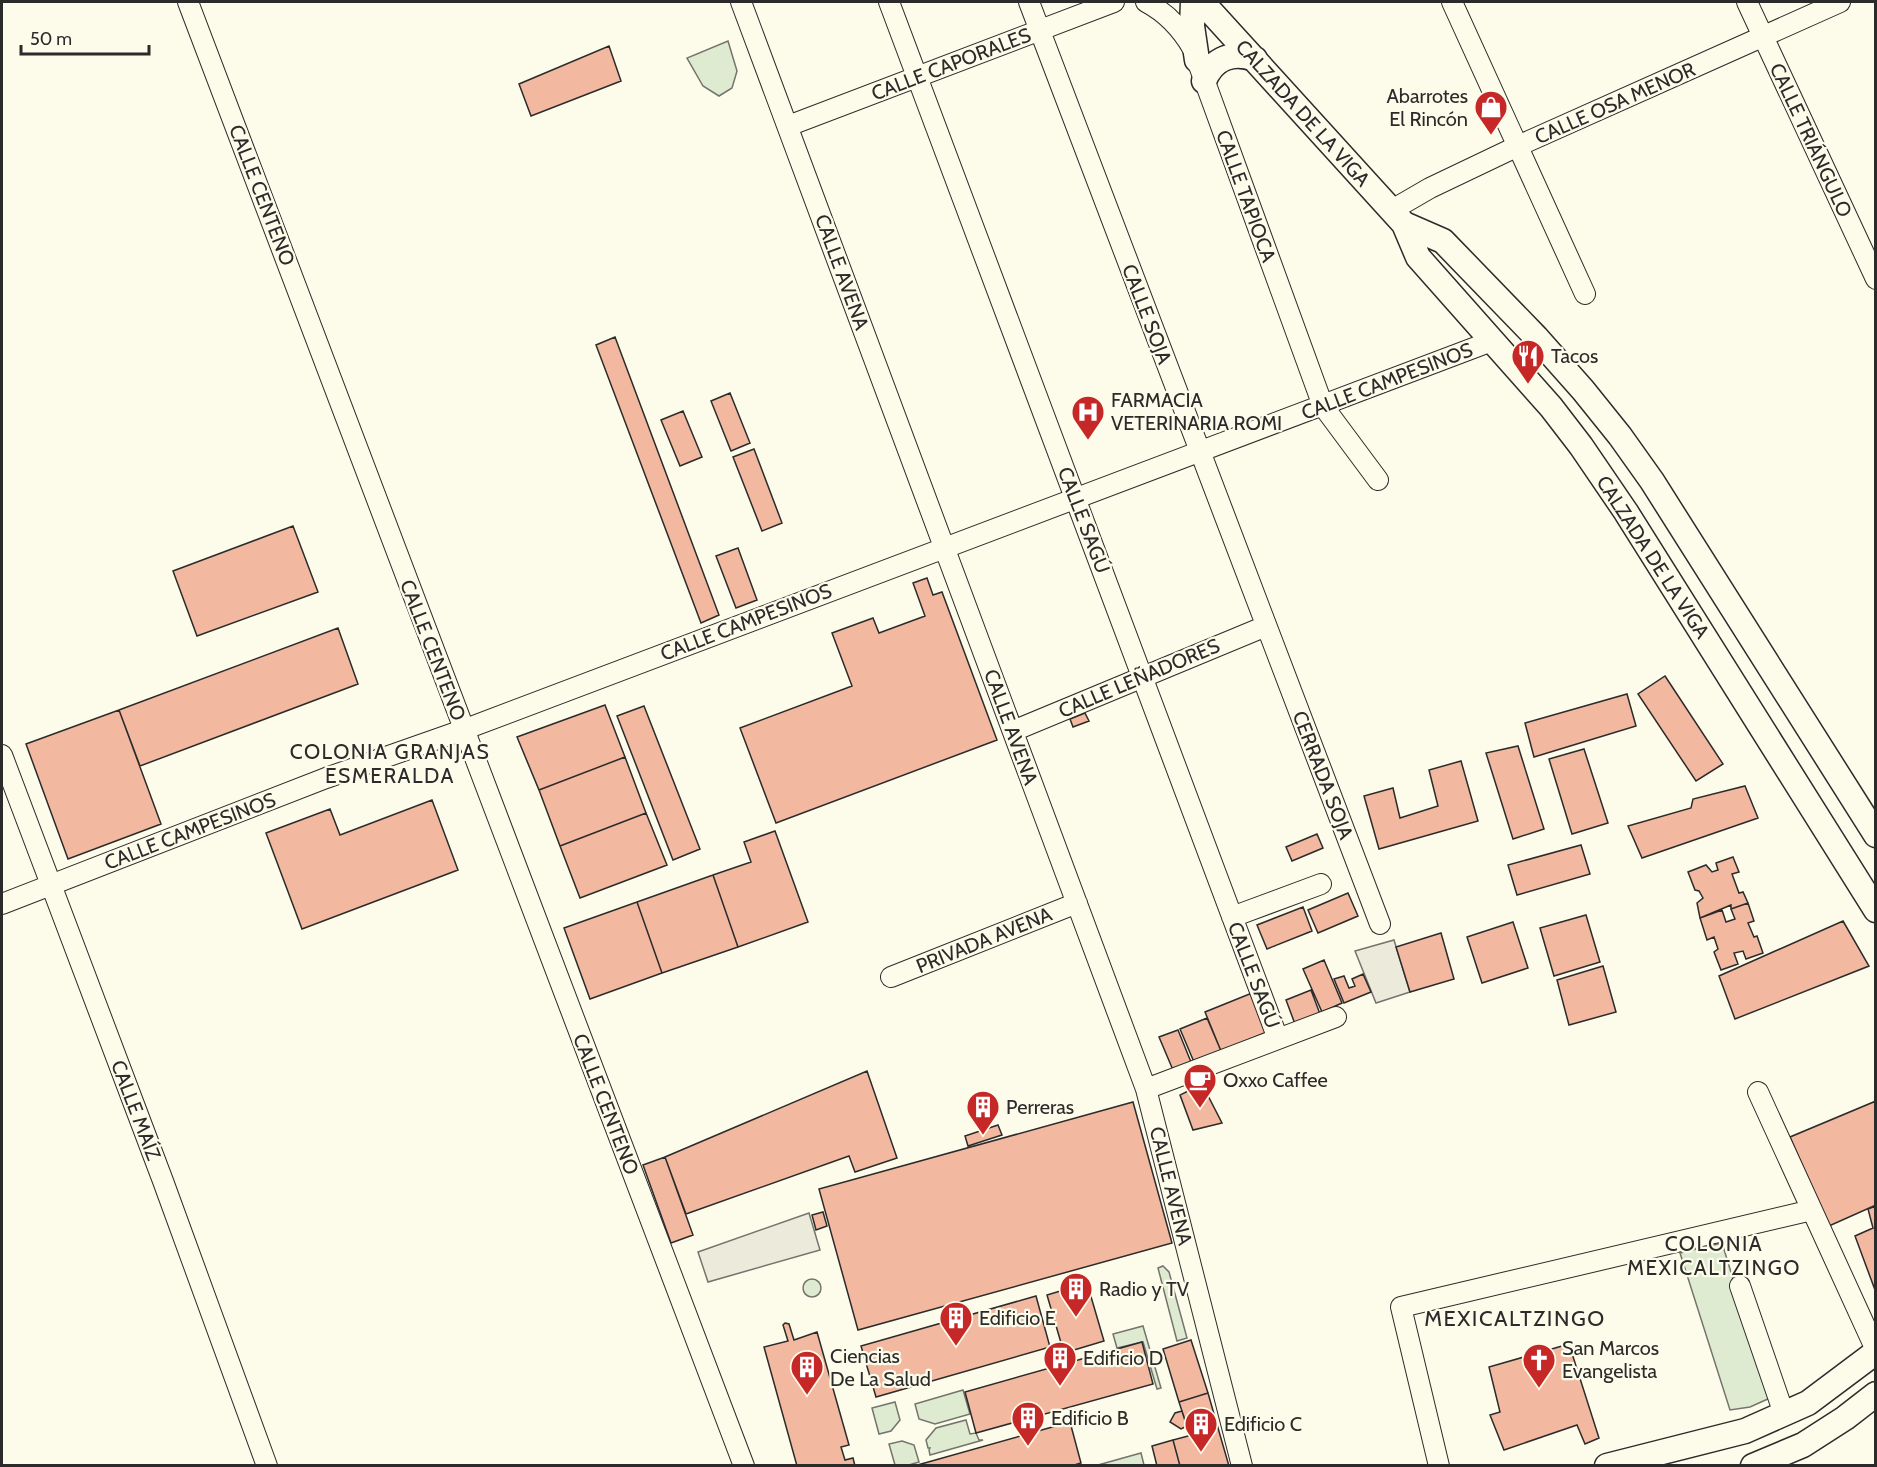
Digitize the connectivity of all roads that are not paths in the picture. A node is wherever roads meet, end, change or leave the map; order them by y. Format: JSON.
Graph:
{"nodes":[{"id":1,"x":188,"y":2,"type":"edge"},
{"id":2,"x":741,"y":2,"type":"edge"},
{"id":3,"x":889,"y":2,"type":"edge"},
{"id":4,"x":1029,"y":2,"type":"edge"},
{"id":5,"x":1114,"y":2,"type":"edge"},
{"id":6,"x":1146,"y":2,"type":"edge"},
{"id":7,"x":1192,"y":2,"type":"edge"},
{"id":8,"x":1202,"y":2,"type":"edge"},
{"id":9,"x":1452,"y":2,"type":"edge"},
{"id":10,"x":1747,"y":2,"type":"edge"},
{"id":11,"x":1840,"y":2,"type":"edge"},
{"id":12,"x":1040,"y":30,"type":"junction"},
{"id":13,"x":1763,"y":36,"type":"junction"},
{"id":14,"x":1255,"y":59,"type":"junction"},
{"id":15,"x":1201,"y":70,"type":"junction"},
{"id":16,"x":917,"y":76,"type":"junction"},
{"id":17,"x":788,"y":126,"type":"junction"},
{"id":18,"x":1518,"y":146,"type":"junction"},
{"id":19,"x":1398,"y":217,"type":"junction"},
{"id":20,"x":1875,"y":279,"type":"edge"},
{"id":21,"x":1585,"y":294,"type":"dead end"},
{"id":22,"x":1492,"y":341,"type":"junction"},
{"id":23,"x":1323,"y":406,"type":"junction"},
{"id":24,"x":1200,"y":452,"type":"junction"},
{"id":25,"x":1378,"y":480,"type":"dead end"},
{"id":26,"x":1075,"y":498,"type":"junction"},
{"id":27,"x":944,"y":547,"type":"junction"},
{"id":28,"x":1266,"y":626,"type":"junction"},
{"id":29,"x":1142,"y":677,"type":"junction"},
{"id":30,"x":463,"y":730,"type":"junction"},
{"id":31,"x":1013,"y":731,"type":"junction"},
{"id":32,"x":2,"y":755,"type":"edge"},
{"id":33,"x":1875,"y":835,"type":"edge"},
{"id":34,"x":1321,"y":884,"type":"dead end"},
{"id":35,"x":51,"y":885,"type":"junction"},
{"id":36,"x":1077,"y":903,"type":"junction"},
{"id":37,"x":2,"y":904,"type":"edge"},
{"id":38,"x":1875,"y":910,"type":"edge"},
{"id":39,"x":1232,"y":917,"type":"junction"},
{"id":40,"x":1380,"y":924,"type":"dead end"},
{"id":41,"x":891,"y":977,"type":"dead end"},
{"id":42,"x":1336,"y":1017,"type":"dead end"},
{"id":43,"x":1278,"y":1039,"type":"junction"},
{"id":44,"x":1146,"y":1089,"type":"junction"},
{"id":45,"x":1758,"y":1092,"type":"dead end"},
{"id":46,"x":1812,"y":1210,"type":"junction"},
{"id":47,"x":1740,"y":1286,"type":"dead end"},
{"id":48,"x":1875,"y":1351,"type":"edge"},
{"id":49,"x":1875,"y":1394,"type":"edge"},
{"id":50,"x":1784,"y":1414,"type":"junction"},
{"id":51,"x":267,"y":1466,"type":"edge"},
{"id":52,"x":744,"y":1466,"type":"edge"},
{"id":53,"x":1242,"y":1466,"type":"edge"},
{"id":54,"x":1439,"y":1466,"type":"edge"},
{"id":55,"x":1607,"y":1466,"type":"edge"},
{"id":56,"x":1753,"y":1466,"type":"edge"}],
"edges":[{"from":1,"to":30,"type":"street","name":"CALLE CENTENO"},
{"from":2,"to":17,"type":"street","name":"CALLE AVENA"},
{"from":3,"to":16,"type":"street","name":"CALLE SAGÚ"},
{"from":4,"to":12,"type":"street","name":"CALLE SOJA"},
{"from":5,"to":12,"type":"street","name":"CALLE CAPORALES"},
{"from":6,"to":15,"type":"street","name":"CALLE TAPIOCA"},
{"from":7,"to":15,"type":"main road"},
{"from":8,"to":14,"type":"main road","name":"CALZADA DE LA VIGA"},
{"from":9,"to":18,"type":"street"},
{"from":10,"to":13,"type":"street","name":"CALLE TRIÁNGULO"},
{"from":11,"to":13,"type":"street","name":"CALLE OSA MENOR"},
{"from":12,"to":16,"type":"street","name":"CALLE CAPORALES"},
{"from":12,"to":24,"type":"street","name":"CALLE SOJA"},
{"from":13,"to":18,"type":"street","name":"CALLE OSA MENOR"},
{"from":13,"to":20,"type":"street","name":"CALLE TRIÁNGULO"},
{"from":14,"to":15,"type":"main road"},
{"from":14,"to":19,"type":"main road","name":"CALZADA DE LA VIGA"},
{"from":15,"to":23,"type":"street","name":"CALLE TAPIOCA"},
{"from":16,"to":17,"type":"street","name":"CALLE CAPORALES"},
{"from":16,"to":26,"type":"street","name":"CALLE SAGÚ"},
{"from":17,"to":27,"type":"street","name":"CALLE AVENA"},
{"from":18,"to":19,"type":"street","name":"CALLE OSA MENOR"},
{"from":18,"to":21,"type":"street"},
{"from":19,"to":22,"type":"main road","name":"CALZADA DE LA VIGA"},
{"from":19,"to":33,"type":"main road","name":"CALZADA DE LA VIGA"},
{"from":22,"to":23,"type":"street","name":"CALLE CAMPESINOS"},
{"from":22,"to":38,"type":"main road","name":"CALZADA DE LA VIGA"},
{"from":23,"to":24,"type":"street","name":"CALLE CAMPESINOS"},
{"from":23,"to":25,"type":"street","name":"CALLE TAPIOCA"},
{"from":24,"to":26,"type":"street","name":"CALLE CAMPESINOS"},
{"from":24,"to":28,"type":"street","name":"CALLE SOJA"},
{"from":26,"to":27,"type":"street","name":"CALLE CAMPESINOS"},
{"from":26,"to":29,"type":"street","name":"CALLE SAGÚ"},
{"from":27,"to":30,"type":"street","name":"CALLE CAMPESINOS"},
{"from":27,"to":31,"type":"street","name":"CALLE AVENA"},
{"from":28,"to":29,"type":"street","name":"CALLE LEÑADORES"},
{"from":28,"to":40,"type":"street","name":"CERRADA SOJA"},
{"from":29,"to":31,"type":"street","name":"CALLE LEÑADORES"},
{"from":29,"to":39,"type":"street","name":"CALLE SAGÚ"},
{"from":30,"to":35,"type":"street","name":"CALLE CAMPESINOS"},
{"from":30,"to":52,"type":"street","name":"CALLE CENTENO"},
{"from":31,"to":36,"type":"street","name":"CALLE AVENA"},
{"from":32,"to":35,"type":"street","name":"CALLE MAÍZ"},
{"from":34,"to":39,"type":"street"},
{"from":35,"to":37,"type":"street","name":"CALLE CAMPESINOS"},
{"from":35,"to":51,"type":"street","name":"CALLE MAÍZ"},
{"from":36,"to":41,"type":"street","name":"PRIVADA AVENA"},
{"from":36,"to":44,"type":"street","name":"CALLE AVENA"},
{"from":39,"to":43,"type":"street","name":"CALLE SAGÚ"},
{"from":42,"to":43,"type":"street"},
{"from":43,"to":44,"type":"street"},
{"from":44,"to":53,"type":"street","name":"CALLE AVENA"},
{"from":45,"to":46,"type":"street"},
{"from":46,"to":48,"type":"street"},
{"from":46,"to":54,"type":"street"},
{"from":47,"to":50,"type":"street"},
{"from":48,"to":50,"type":"main road"},
{"from":49,"to":56,"type":"main road"},
{"from":50,"to":55,"type":"main road"}]}
